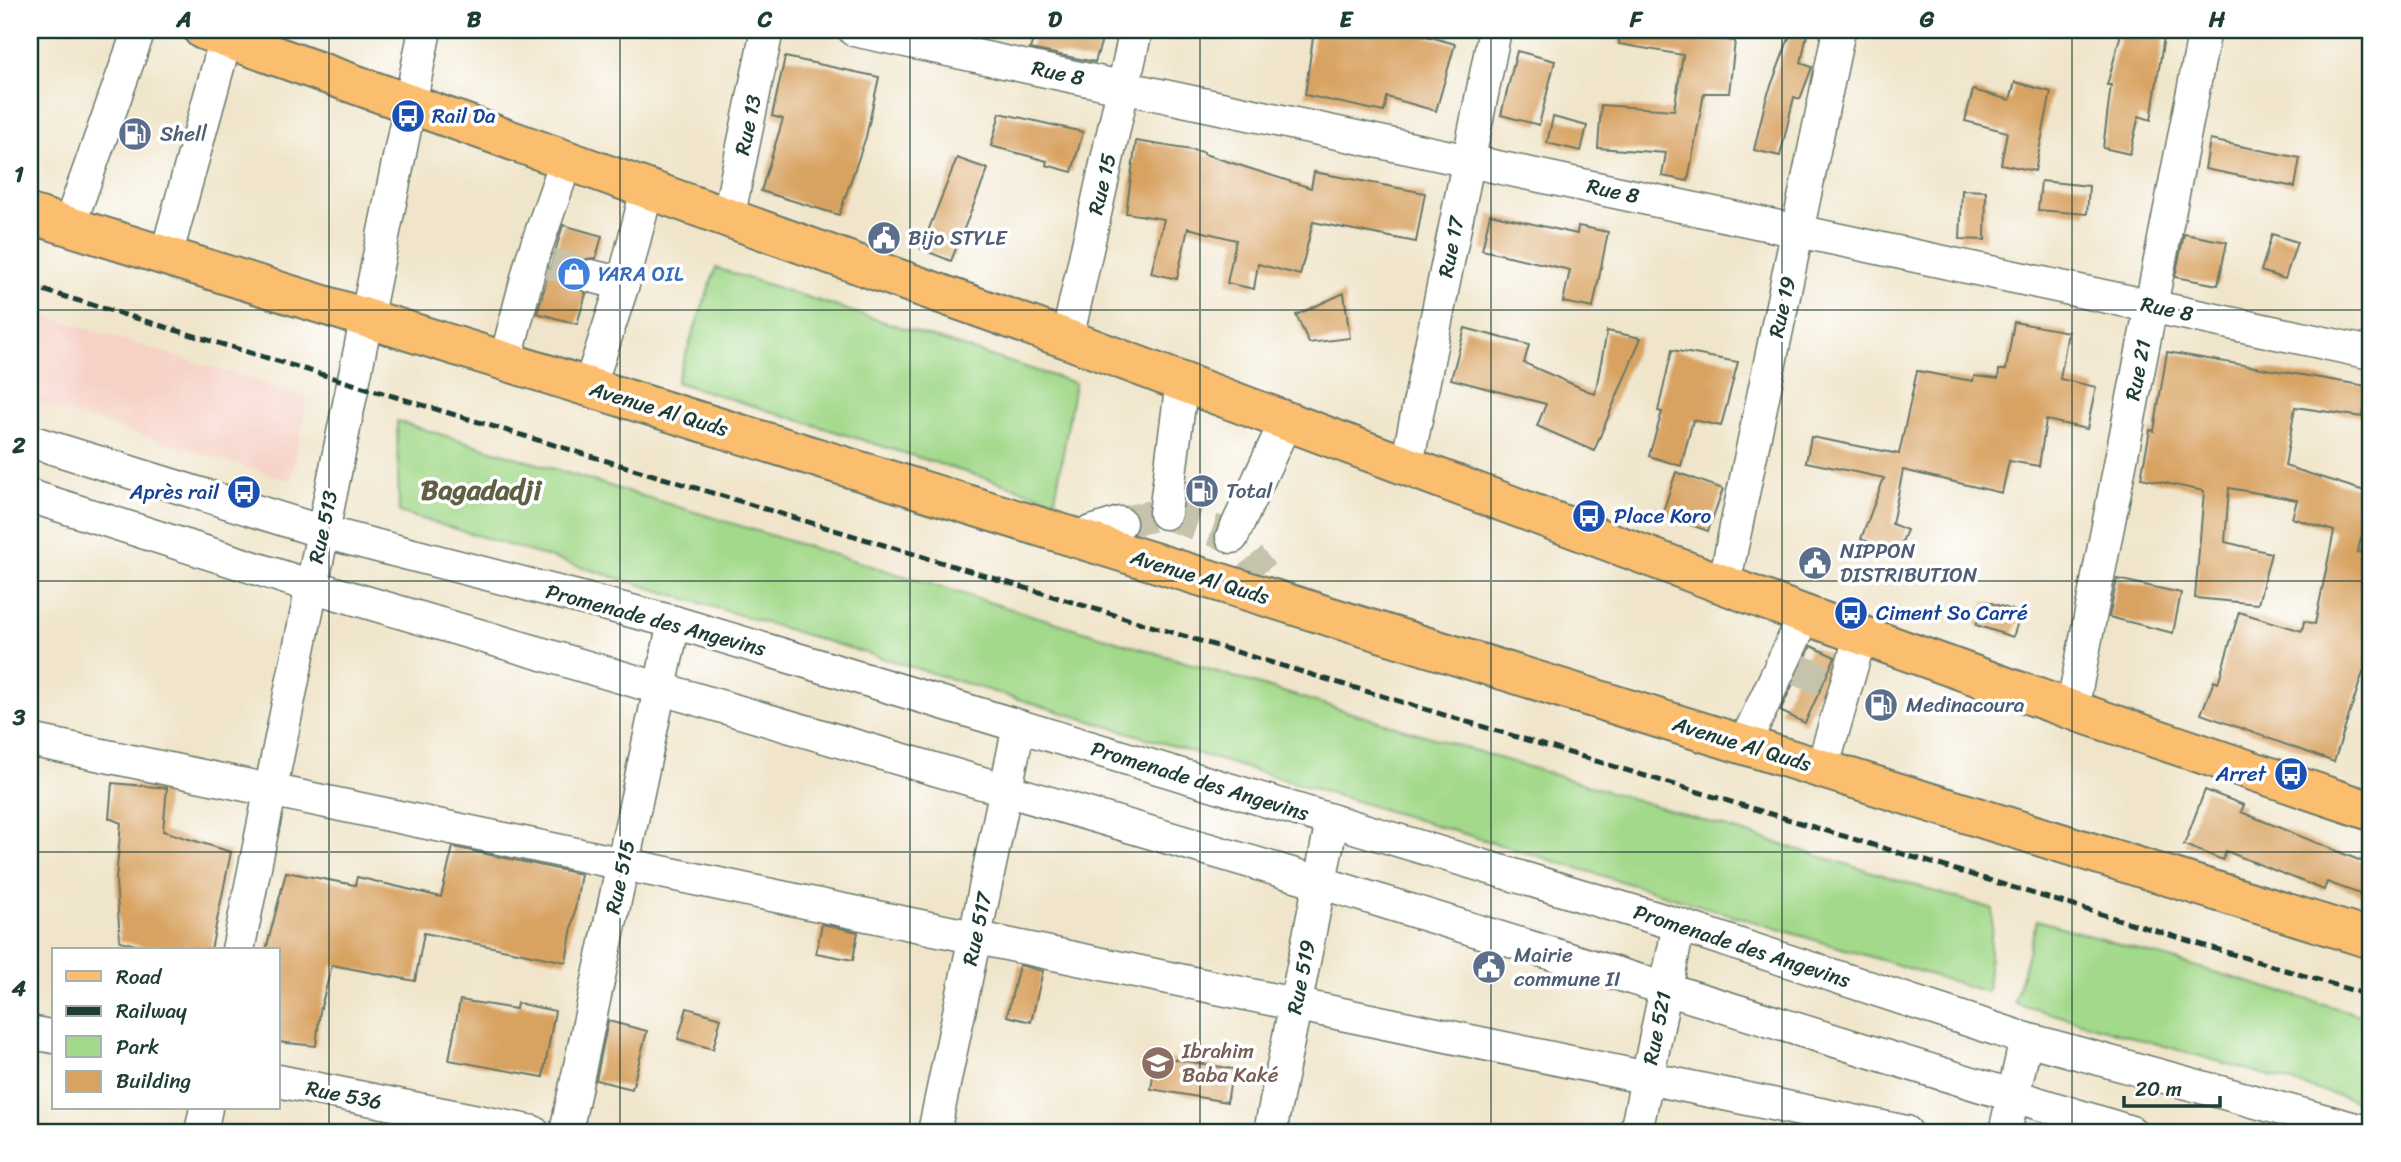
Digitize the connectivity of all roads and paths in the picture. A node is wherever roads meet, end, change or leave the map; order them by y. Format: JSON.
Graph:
{"nodes":[{"id":1,"x":139,"y":30,"type":"edge"},
{"id":2,"x":425,"y":30,"type":"edge"},
{"id":3,"x":767,"y":30,"type":"edge"},
{"id":4,"x":855,"y":30,"type":"edge"},
{"id":5,"x":1136,"y":30,"type":"edge"},
{"id":6,"x":1495,"y":30,"type":"edge"},
{"id":7,"x":1839,"y":30,"type":"edge"},
{"id":8,"x":2204,"y":30,"type":"edge"},
{"id":9,"x":215,"y":34,"type":"edge"},
{"id":10,"x":1124,"y":88,"type":"junction"},
{"id":11,"x":409,"y":105,"type":"junction"},
{"id":12,"x":566,"y":161,"type":"junction"},
{"id":13,"x":1469,"y":161,"type":"junction"},
{"id":14,"x":647,"y":190,"type":"junction"},
{"id":15,"x":30,"y":214,"type":"edge"},
{"id":16,"x":728,"y":219,"type":"junction"},
{"id":17,"x":69,"y":226,"type":"junction"},
{"id":18,"x":1797,"y":230,"type":"junction"},
{"id":19,"x":166,"y":256,"type":"junction"},
{"id":20,"x":591,"y":276,"type":"tunnel mouth"},
{"id":21,"x":623,"y":284,"type":"junction"},
{"id":22,"x":2151,"y":306,"type":"junction"},
{"id":23,"x":366,"y":319,"type":"junction"},
{"id":24,"x":1067,"y":339,"type":"junction"},
{"id":25,"x":2371,"y":353,"type":"edge"},
{"id":26,"x":505,"y":362,"type":"junction"},
{"id":27,"x":1182,"y":381,"type":"junction"},
{"id":28,"x":589,"y":388,"type":"junction"},
{"id":29,"x":1287,"y":419,"type":"junction"},
{"id":30,"x":30,"y":440,"type":"edge"},
{"id":31,"x":1407,"y":464,"type":"junction"},
{"id":32,"x":30,"y":496,"type":"edge"},
{"id":33,"x":1164,"y":513,"type":"dead end"},
{"id":34,"x":1120,"y":523,"type":"tunnel mouth"},
{"id":35,"x":323,"y":532,"type":"junction"},
{"id":36,"x":1073,"y":537,"type":"junction"},
{"id":37,"x":1232,"y":537,"type":"dead end"},
{"id":38,"x":1262,"y":574,"type":"tunnel mouth"},
{"id":39,"x":1724,"y":585,"type":"junction"},
{"id":40,"x":311,"y":586,"type":"junction"},
{"id":41,"x":1289,"y":604,"type":"junction"},
{"id":42,"x":1805,"y":615,"type":"junction"},
{"id":43,"x":674,"y":622,"type":"junction"},
{"id":44,"x":1861,"y":634,"type":"junction"},
{"id":45,"x":660,"y":688,"type":"junction"},
{"id":46,"x":2072,"y":710,"type":"junction"},
{"id":47,"x":1019,"y":726,"type":"junction"},
{"id":48,"x":30,"y":740,"type":"edge"},
{"id":49,"x":1744,"y":745,"type":"junction"},
{"id":50,"x":1822,"y":769,"type":"junction"},
{"id":51,"x":270,"y":790,"type":"junction"},
{"id":52,"x":1005,"y":790,"type":"junction"},
{"id":53,"x":2371,"y":811,"type":"edge"},
{"id":54,"x":1332,"y":821,"type":"junction"},
{"id":55,"x":623,"y":864,"type":"junction"},
{"id":56,"x":1319,"y":882,"type":"junction"},
{"id":57,"x":1679,"y":925,"type":"junction"},
{"id":58,"x":975,"y":937,"type":"junction"},
{"id":59,"x":2371,"y":939,"type":"edge"},
{"id":60,"x":238,"y":948,"type":"edge"},
{"id":61,"x":1665,"y":988,"type":"junction"},
{"id":62,"x":1296,"y":1004,"type":"junction"},
{"id":63,"x":30,"y":1032,"type":"edge"},
{"id":64,"x":52,"y":1037,"type":"edge"},
{"id":65,"x":2026,"y":1039,"type":"junction"},
{"id":66,"x":1647,"y":1078,"type":"junction"},
{"id":67,"x":280,"y":1082,"type":"edge"},
{"id":68,"x":2012,"y":1097,"type":"junction"},
{"id":69,"x":206,"y":1110,"type":"edge"},
{"id":70,"x":2355,"y":1131,"type":"edge"},
{"id":71,"x":201,"y":1132,"type":"edge"},
{"id":72,"x":533,"y":1132,"type":"edge"},
{"id":73,"x":566,"y":1132,"type":"edge"},
{"id":74,"x":934,"y":1132,"type":"edge"},
{"id":75,"x":1270,"y":1132,"type":"edge"},
{"id":76,"x":1636,"y":1132,"type":"edge"},
{"id":77,"x":1906,"y":1132,"type":"edge"},
{"id":78,"x":2005,"y":1132,"type":"edge"},
{"id":79,"x":2131,"y":1132,"type":"edge"}],
"edges":[{"from":1,"to":17,"type":"street"},
{"from":2,"to":11,"type":"street","name":"Rue 513"},
{"from":3,"to":16,"type":"street","name":"Rue 13"},
{"from":4,"to":10,"type":"street","name":"Rue 8"},
{"from":5,"to":10,"type":"street","name":"Rue 15"},
{"from":6,"to":13,"type":"street","name":"Rue 17"},
{"from":7,"to":18,"type":"street","name":"Rue 19"},
{"from":8,"to":22,"type":"street","name":"Rue 21"},
{"from":9,"to":11,"type":"main road"},
{"from":9,"to":19,"type":"street"},
{"from":10,"to":13,"type":"street","name":"Rue 8"},
{"from":10,"to":24,"type":"street","name":"Rue 15"},
{"from":11,"to":12,"type":"main road"},
{"from":11,"to":23,"type":"street","name":"Rue 513"},
{"from":12,"to":14,"type":"main road"},
{"from":12,"to":26,"type":"street"},
{"from":13,"to":18,"type":"street","name":"Rue 8"},
{"from":13,"to":31,"type":"street","name":"Rue 17"},
{"from":14,"to":16,"type":"main road"},
{"from":14,"to":21,"type":"street"},
{"from":15,"to":17,"type":"main road","name":"Avenue Al Quds"},
{"from":16,"to":24,"type":"main road"},
{"from":17,"to":19,"type":"main road","name":"Avenue Al Quds"},
{"from":18,"to":22,"type":"street","name":"Rue 8"},
{"from":18,"to":39,"type":"street","name":"Rue 19"},
{"from":19,"to":23,"type":"main road","name":"Avenue Al Quds"},
{"from":20,"to":21,"type":"street"},
{"from":21,"to":28,"type":"street"},
{"from":22,"to":25,"type":"street","name":"Rue 8"},
{"from":22,"to":46,"type":"street","name":"Rue 21"},
{"from":23,"to":26,"type":"main road","name":"Avenue Al Quds"},
{"from":23,"to":35,"type":"street","name":"Rue 513"},
{"from":24,"to":27,"type":"main road"},
{"from":26,"to":28,"type":"main road","name":"Avenue Al Quds"},
{"from":27,"to":29,"type":"main road"},
{"from":27,"to":33,"type":"street"},
{"from":28,"to":36,"type":"main road","name":"Avenue Al Quds"},
{"from":29,"to":31,"type":"main road"},
{"from":29,"to":37,"type":"street"},
{"from":30,"to":35,"type":"street","name":"Promenade des Angevins"},
{"from":31,"to":39,"type":"main road"},
{"from":32,"to":40,"type":"street"},
{"from":34,"to":36,"type":"street"},
{"from":35,"to":40,"type":"street","name":"Rue 513"},
{"from":35,"to":43,"type":"street","name":"Promenade des Angevins"},
{"from":36,"to":41,"type":"main road","name":"Avenue Al Quds"},
{"from":38,"to":41,"type":"street"},
{"from":39,"to":42,"type":"main road"},
{"from":40,"to":45,"type":"street"},
{"from":40,"to":51,"type":"street","name":"Rue 513"},
{"from":41,"to":49,"type":"main road","name":"Avenue Al Quds"},
{"from":42,"to":44,"type":"main road"},
{"from":42,"to":49,"type":"street"},
{"from":43,"to":45,"type":"street","name":"Rue 515"},
{"from":43,"to":47,"type":"street","name":"Promenade des Angevins"},
{"from":44,"to":46,"type":"main road"},
{"from":44,"to":50,"type":"street"},
{"from":45,"to":52,"type":"street"},
{"from":45,"to":55,"type":"street","name":"Rue 515"},
{"from":46,"to":53,"type":"main road"},
{"from":47,"to":52,"type":"street","name":"Rue 517"},
{"from":47,"to":54,"type":"street","name":"Promenade des Angevins"},
{"from":48,"to":51,"type":"street"},
{"from":49,"to":50,"type":"main road","name":"Avenue Al Quds"},
{"from":50,"to":59,"type":"main road","name":"Avenue Al Quds"},
{"from":51,"to":55,"type":"street"},
{"from":51,"to":60,"type":"street","name":"Rue 513"},
{"from":52,"to":56,"type":"street"},
{"from":52,"to":58,"type":"street","name":"Rue 517"},
{"from":54,"to":56,"type":"street","name":"Rue 519"},
{"from":54,"to":57,"type":"street","name":"Promenade des Angevins"},
{"from":55,"to":58,"type":"street"},
{"from":55,"to":73,"type":"street","name":"Rue 515"},
{"from":56,"to":61,"type":"street"},
{"from":56,"to":62,"type":"street","name":"Rue 519"},
{"from":57,"to":61,"type":"street","name":"Rue 521"},
{"from":57,"to":65,"type":"street","name":"Promenade des Angevins"},
{"from":58,"to":62,"type":"street"},
{"from":58,"to":74,"type":"street","name":"Rue 517"},
{"from":61,"to":66,"type":"street","name":"Rue 521"},
{"from":61,"to":68,"type":"street"},
{"from":62,"to":66,"type":"street"},
{"from":62,"to":75,"type":"street","name":"Rue 519"},
{"from":63,"to":64,"type":"street"},
{"from":65,"to":68,"type":"street"},
{"from":65,"to":70,"type":"street","name":"Promenade des Angevins"},
{"from":66,"to":76,"type":"street","name":"Rue 521"},
{"from":66,"to":77,"type":"street"},
{"from":67,"to":72,"type":"street","name":"Rue 536"},
{"from":68,"to":78,"type":"street"},
{"from":68,"to":79,"type":"street"},
{"from":69,"to":71,"type":"street"}]}
